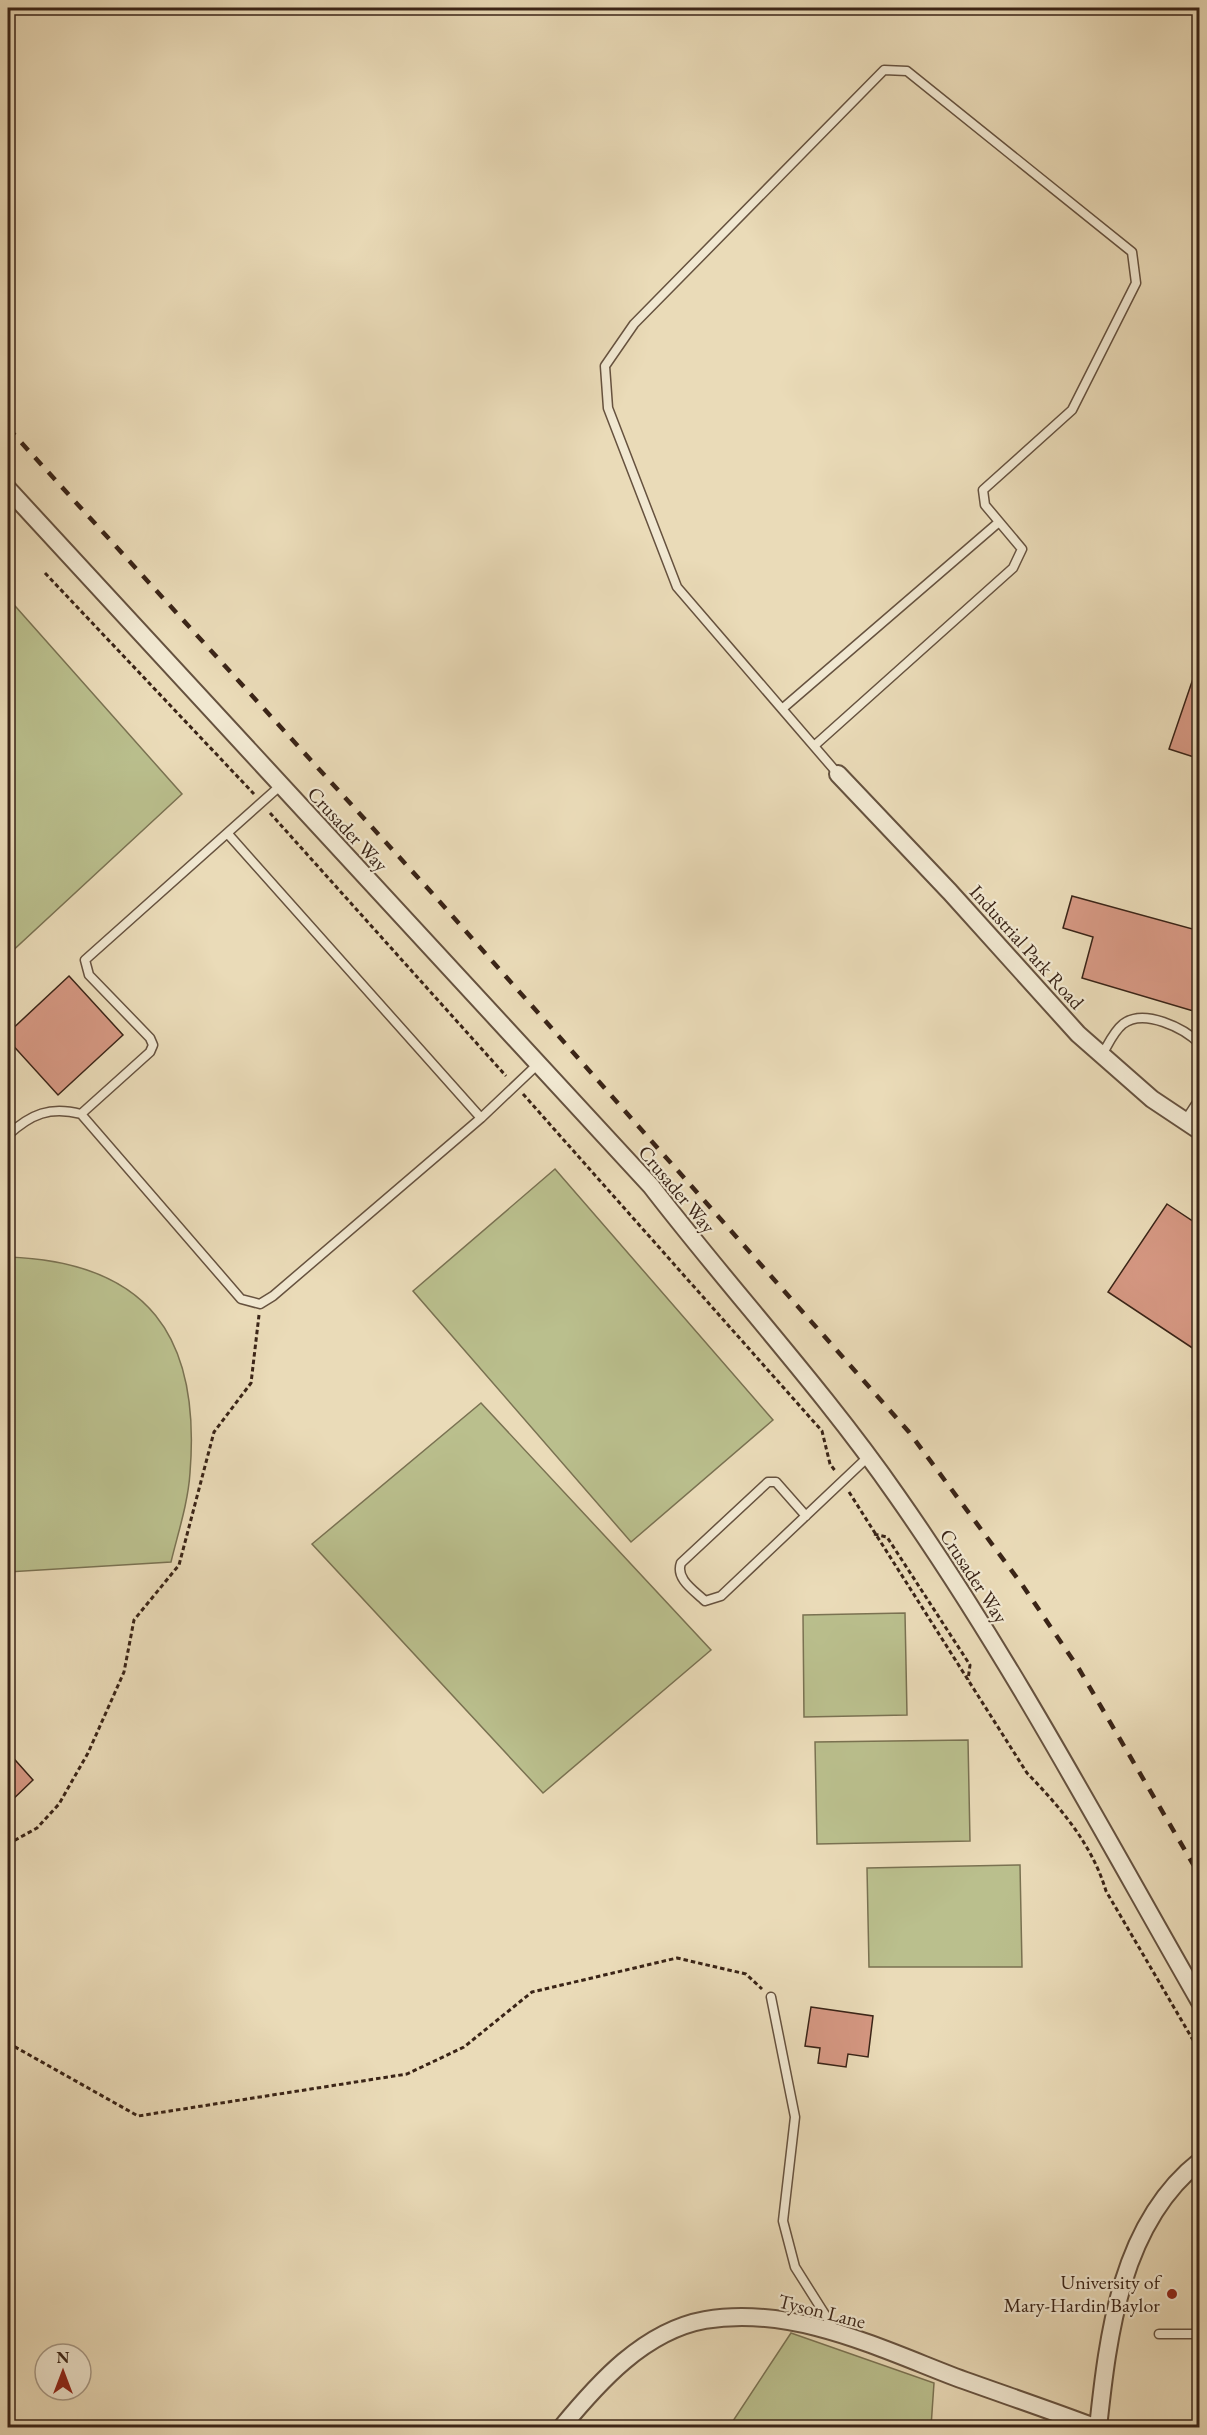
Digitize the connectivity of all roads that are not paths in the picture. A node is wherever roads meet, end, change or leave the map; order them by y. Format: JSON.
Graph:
{"nodes":[{"id":1,"x":8,"y":489,"type":"edge"},
{"id":2,"x":999,"y":522,"type":"junction"},
{"id":3,"x":782,"y":709,"type":"junction"},
{"id":4,"x":814,"y":747,"type":"junction"},
{"id":5,"x":838,"y":774,"type":"joint"},
{"id":6,"x":280,"y":786,"type":"junction"},
{"id":7,"x":228,"y":834,"type":"junction"},
{"id":8,"x":1200,"y":1044,"type":"edge"},
{"id":9,"x":1102,"y":1056,"type":"junction"},
{"id":10,"x":538,"y":1064,"type":"junction"},
{"id":11,"x":1200,"y":1098,"type":"edge"},
{"id":12,"x":81,"y":1114,"type":"junction"},
{"id":13,"x":481,"y":1118,"type":"junction"},
{"id":14,"x":1185,"y":1121,"type":"junction"},
{"id":15,"x":1200,"y":1131,"type":"edge"},
{"id":16,"x":8,"y":1135,"type":"edge"},
{"id":17,"x":868,"y":1455,"type":"junction"},
{"id":18,"x":806,"y":1516,"type":"junction"},
{"id":19,"x":771,"y":1997,"type":"road end"},
{"id":20,"x":1200,"y":2002,"type":"edge"},
{"id":21,"x":1200,"y":2161,"type":"edge"},
{"id":22,"x":1159,"y":2334,"type":"dead end"},
{"id":23,"x":1200,"y":2334,"type":"edge"},
{"id":24,"x":838,"y":2335,"type":"junction"},
{"id":25,"x":561,"y":2427,"type":"edge"},
{"id":26,"x":1097,"y":2427,"type":"edge"}],
"edges":[{"from":1,"to":6,"type":"street","name":"Crusader Way"},
{"from":2,"to":3,"type":"lane"},
{"from":2,"to":3,"type":"lane"},
{"from":2,"to":4,"type":"lane"},
{"from":3,"to":4,"type":"lane"},
{"from":4,"to":5,"type":"lane"},
{"from":5,"to":9,"type":"street","name":"Industrial Park Road"},
{"from":6,"to":7,"type":"lane"},
{"from":6,"to":10,"type":"street","name":"Crusader Way"},
{"from":7,"to":12,"type":"lane"},
{"from":7,"to":13,"type":"lane"},
{"from":8,"to":9,"type":"lane"},
{"from":9,"to":14,"type":"street","name":"Industrial Park Road"},
{"from":10,"to":13,"type":"lane"},
{"from":10,"to":17,"type":"street","name":"Crusader Way"},
{"from":11,"to":14,"type":"lane"},
{"from":12,"to":13,"type":"lane"},
{"from":12,"to":16,"type":"lane"},
{"from":14,"to":15,"type":"street","name":"Industrial Park Road"},
{"from":17,"to":18,"type":"lane"},
{"from":17,"to":20,"type":"street","name":"Crusader Way"},
{"from":18,"to":18,"type":"lane"},
{"from":19,"to":24,"type":"lane"},
{"from":21,"to":26,"type":"street"},
{"from":22,"to":23,"type":"lane"},
{"from":24,"to":25,"type":"street","name":"Tyson Lane"},
{"from":24,"to":26,"type":"street","name":"Tyson Lane"}]}
